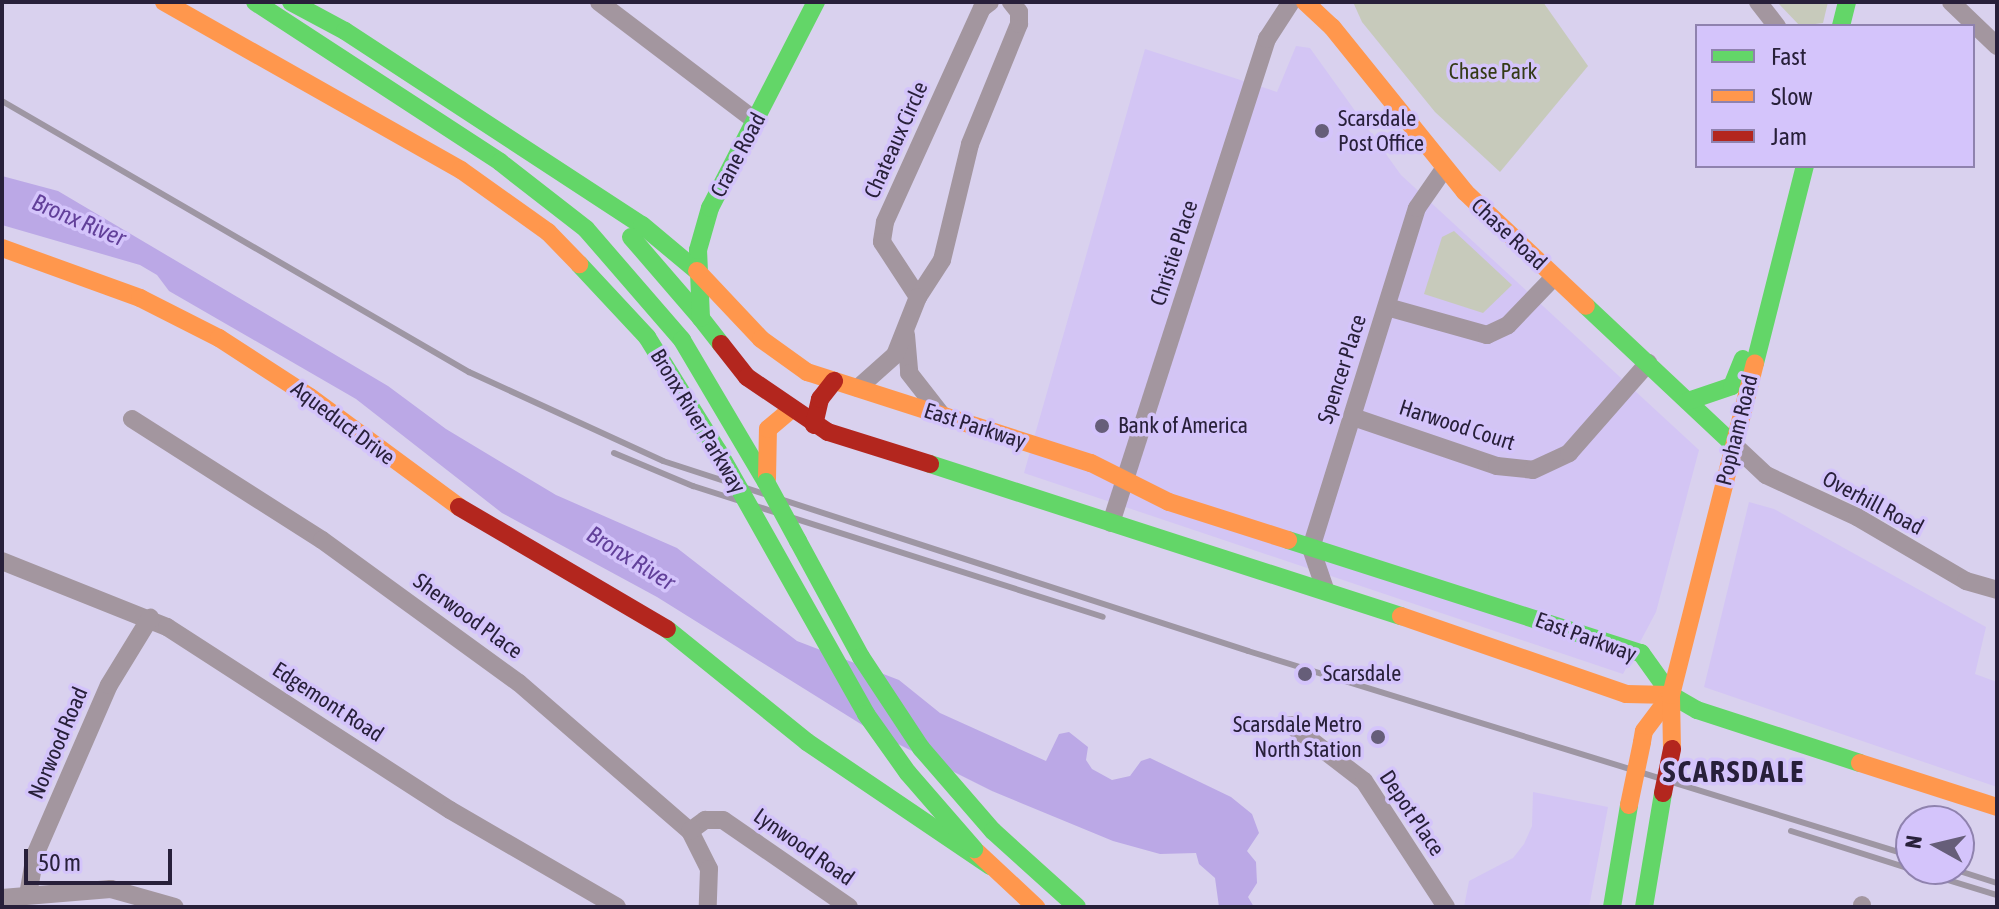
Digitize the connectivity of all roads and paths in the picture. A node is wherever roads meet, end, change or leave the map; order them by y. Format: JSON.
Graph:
{"nodes":[{"id":1,"x":164,"y":2,"type":"edge"},
{"id":2,"x":255,"y":2,"type":"edge"},
{"id":3,"x":291,"y":2,"type":"edge"},
{"id":4,"x":599,"y":2,"type":"edge"},
{"id":5,"x":816,"y":2,"type":"edge"},
{"id":6,"x":990,"y":2,"type":"edge"},
{"id":7,"x":1011,"y":2,"type":"edge"},
{"id":8,"x":1291,"y":2,"type":"edge"},
{"id":9,"x":1305,"y":2,"type":"edge"},
{"id":10,"x":1758,"y":2,"type":"edge"},
{"id":11,"x":1847,"y":2,"type":"edge"},
{"id":12,"x":1951,"y":2,"type":"edge"},
{"id":13,"x":184,"y":13,"type":"junction"},
{"id":14,"x":1775,"y":24,"type":"edge"},
{"id":15,"x":1842,"y":24,"type":"edge"},
{"id":16,"x":1974,"y":24,"type":"edge"},
{"id":17,"x":1975,"y":25,"type":"edge"},
{"id":18,"x":292,"y":30,"type":"junction"},
{"id":19,"x":1997,"y":46,"type":"edge"},
{"id":20,"x":371,"y":52,"type":"junction"},
{"id":21,"x":757,"y":122,"type":"junction"},
{"id":22,"x":1804,"y":168,"type":"edge"},
{"id":23,"x":1444,"y":169,"type":"junction"},
{"id":24,"x":732,"y":172,"type":"junction"},
{"id":25,"x":570,"y":181,"type":"junction"},
{"id":26,"x":2,"y":248,"type":"edge"},
{"id":27,"x":697,"y":271,"type":"junction"},
{"id":28,"x":1554,"y":277,"type":"junction"},
{"id":29,"x":720,"y":296,"type":"junction"},
{"id":30,"x":918,"y":297,"type":"junction"},
{"id":31,"x":1387,"y":307,"type":"junction"},
{"id":32,"x":701,"y":318,"type":"junction"},
{"id":33,"x":1765,"y":318,"type":"junction"},
{"id":34,"x":906,"y":332,"type":"junction"},
{"id":35,"x":1648,"y":363,"type":"junction"},
{"id":36,"x":825,"y":378,"type":"junction"},
{"id":37,"x":858,"y":388,"type":"junction"},
{"id":38,"x":1688,"y":401,"type":"junction"},
{"id":39,"x":791,"y":410,"type":"junction"},
{"id":40,"x":942,"y":415,"type":"junction"},
{"id":41,"x":1353,"y":417,"type":"junction"},
{"id":42,"x":132,"y":419,"type":"dead end"},
{"id":43,"x":814,"y":425,"type":"junction"},
{"id":44,"x":1734,"y":445,"type":"junction"},
{"id":45,"x":763,"y":472,"type":"junction"},
{"id":46,"x":1125,"y":480,"type":"junction"},
{"id":47,"x":1111,"y":523,"type":"junction"},
{"id":48,"x":1289,"y":541,"type":"junction"},
{"id":49,"x":1311,"y":548,"type":"junction"},
{"id":50,"x":2,"y":561,"type":"edge"},
{"id":51,"x":1280,"y":576,"type":"junction"},
{"id":52,"x":1325,"y":589,"type":"junction"},
{"id":53,"x":1997,"y":590,"type":"edge"},
{"id":54,"x":150,"y":618,"type":"junction"},
{"id":55,"x":1538,"y":620,"type":"junction"},
{"id":56,"x":1514,"y":658,"type":"junction"},
{"id":57,"x":1671,"y":695,"type":"junction"},
{"id":58,"x":1291,"y":725,"type":"dead end"},
{"id":59,"x":1997,"y":807,"type":"edge"},
{"id":60,"x":690,"y":831,"type":"junction"},
{"id":61,"x":990,"y":866,"type":"junction"},
{"id":62,"x":28,"y":895,"type":"junction"},
{"id":63,"x":2,"y":898,"type":"edge"},
{"id":64,"x":175,"y":907,"type":"edge"},
{"id":65,"x":617,"y":907,"type":"edge"},
{"id":66,"x":708,"y":907,"type":"edge"},
{"id":67,"x":849,"y":907,"type":"edge"},
{"id":68,"x":1036,"y":907,"type":"edge"},
{"id":69,"x":1077,"y":907,"type":"edge"},
{"id":70,"x":1446,"y":907,"type":"edge"},
{"id":71,"x":1612,"y":907,"type":"edge"},
{"id":72,"x":1644,"y":907,"type":"edge"}],
"edges":[{"from":1,"to":13,"type":"main road","name":"Bronx River Parkway"},
{"from":2,"to":18,"type":"main road","name":"Bronx River Parkway"},
{"from":3,"to":20,"type":"main road"},
{"from":4,"to":21,"type":"street"},
{"from":5,"to":21,"type":"main road","name":"Crane Road"},
{"from":6,"to":30,"type":"street","name":"Chateaux Circle"},
{"from":7,"to":30,"type":"street"},
{"from":8,"to":46,"type":"street","name":"Christie Place"},
{"from":9,"to":23,"type":"main road","name":"Chase Road"},
{"from":10,"to":14,"type":"street"},
{"from":11,"to":15,"type":"main road"},
{"from":12,"to":16,"type":"street"},
{"from":13,"to":18,"type":"main road"},
{"from":13,"to":61,"type":"main road","name":"Bronx River Parkway","bridge":true},
{"from":17,"to":19,"type":"street"},
{"from":18,"to":20,"type":"main road"},
{"from":18,"to":45,"type":"main road","name":"Bronx River Parkway"},
{"from":20,"to":25,"type":"main road"},
{"from":21,"to":24,"type":"main road","name":"Crane Road"},
{"from":22,"to":33,"type":"main road","name":"Popham Road"},
{"from":23,"to":28,"type":"main road","name":"Chase Road"},
{"from":23,"to":31,"type":"street","name":"Spencer Place"},
{"from":24,"to":27,"type":"main road","name":"Crane Road"},
{"from":24,"to":29,"type":"main road"},
{"from":25,"to":27,"type":"main road","name":"East Parkway"},
{"from":25,"to":32,"type":"main road","name":"East Parkway"},
{"from":26,"to":61,"type":"main road","name":"Aqueduct Drive"},
{"from":27,"to":29,"type":"main road","name":"East Parkway"},
{"from":27,"to":32,"type":"main road","name":"Crane Road"},
{"from":28,"to":31,"type":"street"},
{"from":28,"to":35,"type":"main road","name":"Chase Road"},
{"from":29,"to":36,"type":"main road","name":"East Parkway"},
{"from":30,"to":34,"type":"street"},
{"from":31,"to":41,"type":"street","name":"Spencer Place"},
{"from":32,"to":39,"type":"main road","name":"East Parkway"},
{"from":33,"to":38,"type":"main road"},
{"from":33,"to":44,"type":"main road","name":"Popham Road"},
{"from":34,"to":37,"type":"street"},
{"from":34,"to":40,"type":"street"},
{"from":35,"to":38,"type":"main road","name":"Chase Road"},
{"from":35,"to":41,"type":"street","name":"Harwood Court"},
{"from":36,"to":37,"type":"main road","name":"East Parkway"},
{"from":36,"to":39,"type":"main road"},
{"from":36,"to":43,"type":"main road"},
{"from":37,"to":40,"type":"main road","name":"East Parkway"},
{"from":38,"to":44,"type":"main road","name":"Chase Road"},
{"from":39,"to":43,"type":"main road","name":"East Parkway"},
{"from":39,"to":45,"type":"main road"},
{"from":40,"to":46,"type":"main road","name":"East Parkway"},
{"from":41,"to":49,"type":"street","name":"Spencer Place"},
{"from":42,"to":60,"type":"street","name":"Sherwood Place"},
{"from":43,"to":47,"type":"main road","name":"East Parkway"},
{"from":44,"to":53,"type":"street","name":"Overhill Road"},
{"from":44,"to":57,"type":"main road","name":"Popham Road"},
{"from":45,"to":69,"type":"main road","name":"Bronx River Parkway","bridge":true},
{"from":46,"to":47,"type":"street","name":"Christie Place"},
{"from":46,"to":48,"type":"main road","name":"East Parkway"},
{"from":47,"to":51,"type":"main road","name":"East Parkway"},
{"from":48,"to":49,"type":"main road","name":"East Parkway"},
{"from":48,"to":51,"type":"main road"},
{"from":49,"to":52,"type":"street"},
{"from":49,"to":55,"type":"main road","name":"East Parkway"},
{"from":50,"to":54,"type":"street","name":"Edgemont Road"},
{"from":51,"to":52,"type":"main road","name":"East Parkway"},
{"from":52,"to":56,"type":"main road","name":"East Parkway"},
{"from":54,"to":62,"type":"street","name":"Norwood Road"},
{"from":54,"to":65,"type":"street","name":"Edgemont Road"},
{"from":55,"to":56,"type":"main road"},
{"from":55,"to":57,"type":"main road","name":"East Parkway"},
{"from":56,"to":57,"type":"main road","name":"East Parkway"},
{"from":57,"to":59,"type":"main road"},
{"from":57,"to":71,"type":"main road","name":"Popham Road","bridge":true},
{"from":57,"to":72,"type":"main road","name":"Popham Road","bridge":true},
{"from":58,"to":70,"type":"street","name":"Depot Place"},
{"from":60,"to":66,"type":"street","name":"Sherwood Place"},
{"from":60,"to":67,"type":"street","name":"Lynwood Road"},
{"from":61,"to":68,"type":"main road","name":"Bronx River Parkway"},
{"from":62,"to":63,"type":"street"},
{"from":62,"to":64,"type":"street"}]}
